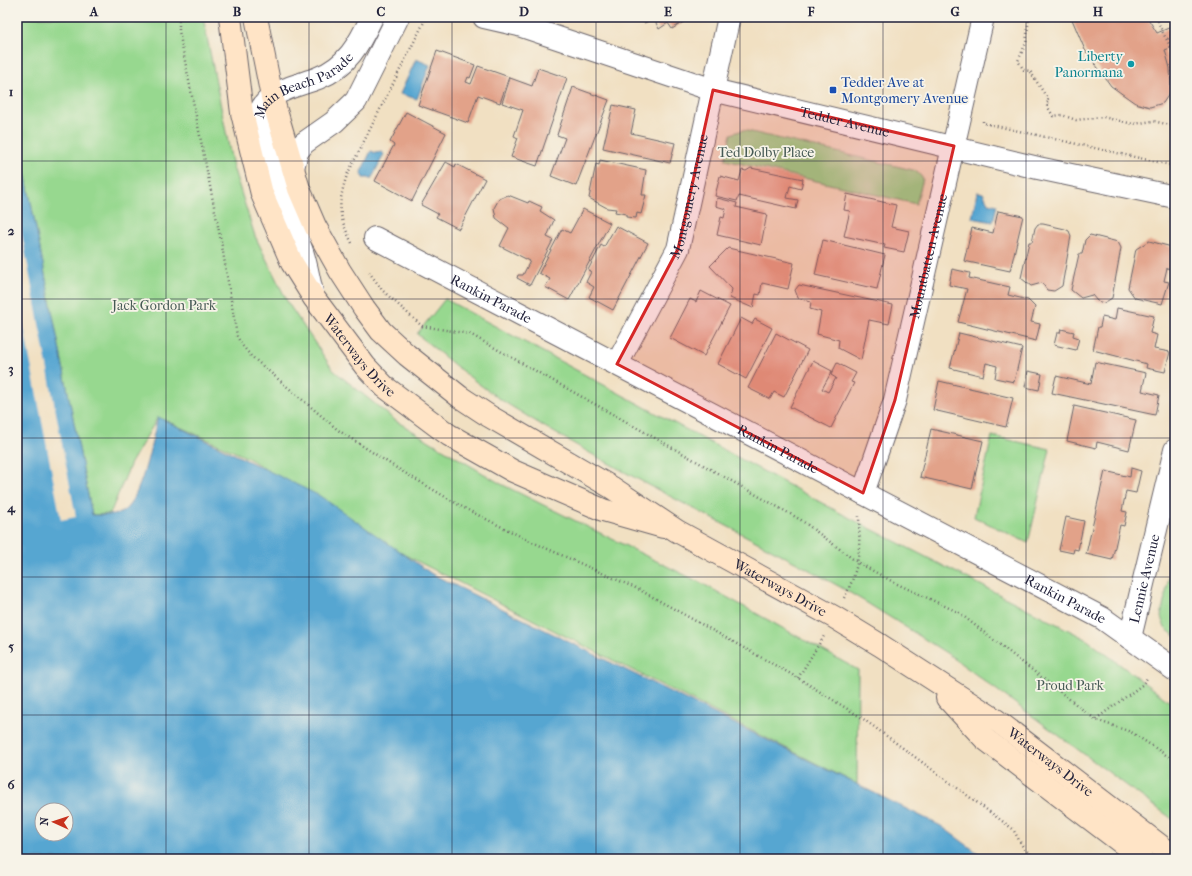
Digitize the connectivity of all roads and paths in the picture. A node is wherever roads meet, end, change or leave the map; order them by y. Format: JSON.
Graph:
{"nodes":[{"id":1,"x":230,"y":17,"type":"edge"},
{"id":2,"x":256,"y":17,"type":"edge"},
{"id":3,"x":372,"y":17,"type":"edge"},
{"id":4,"x":398,"y":17,"type":"edge"},
{"id":5,"x":484,"y":17,"type":"edge"},
{"id":6,"x":730,"y":17,"type":"edge"},
{"id":7,"x":983,"y":17,"type":"edge"},
{"id":8,"x":1028,"y":17,"type":"edge"},
{"id":9,"x":1157,"y":17,"type":"edge"},
{"id":10,"x":425,"y":20,"type":"dead end"},
{"id":11,"x":511,"y":21,"type":"edge"},
{"id":12,"x":1175,"y":32,"type":"edge"},
{"id":13,"x":1168,"y":39,"type":"junction"},
{"id":14,"x":1175,"y":55,"type":"edge"},
{"id":15,"x":713,"y":90,"type":"junction"},
{"id":16,"x":272,"y":97,"type":"junction"},
{"id":17,"x":984,"y":116,"type":"dead end"},
{"id":18,"x":1175,"y":126,"type":"edge"},
{"id":19,"x":954,"y":146,"type":"junction"},
{"id":20,"x":1175,"y":166,"type":"edge"},
{"id":21,"x":293,"y":168,"type":"junction"},
{"id":22,"x":1175,"y":197,"type":"edge"},
{"id":23,"x":375,"y":238,"type":"dead end"},
{"id":24,"x":354,"y":247,"type":"dead end"},
{"id":25,"x":365,"y":266,"type":"dead end"},
{"id":26,"x":314,"y":298,"type":"junction"},
{"id":27,"x":617,"y":364,"type":"junction"},
{"id":28,"x":1175,"y":450,"type":"edge"},
{"id":29,"x":864,"y":493,"type":"junction"},
{"id":30,"x":677,"y":531,"type":"junction"},
{"id":31,"x":857,"y":562,"type":"junction"},
{"id":32,"x":834,"y":617,"type":"junction"},
{"id":33,"x":1130,"y":638,"type":"junction"},
{"id":34,"x":1168,"y":665,"type":"edge"},
{"id":35,"x":922,"y":672,"type":"junction"},
{"id":36,"x":798,"y":678,"type":"dead end"},
{"id":37,"x":1096,"y":720,"type":"junction"},
{"id":38,"x":1175,"y":761,"type":"edge"},
{"id":39,"x":1175,"y":856,"type":"edge"},
{"id":40,"x":1143,"y":859,"type":"edge"}],
"edges":[{"from":1,"to":26,"type":"street","name":"Waterways Drive"},
{"from":2,"to":16,"type":"street","name":"Waterways Drive"},
{"from":3,"to":16,"type":"street","name":"Main Beach Parade"},
{"from":4,"to":21,"type":"street","name":"Main Beach Parade"},
{"from":5,"to":11,"type":"street","name":"Tedder Avenue"},
{"from":6,"to":15,"type":"street","name":"Montgomery Avenue"},
{"from":7,"to":19,"type":"street","name":"Mountbatten Avenue"},
{"from":8,"to":18,"type":"path"},
{"from":9,"to":13,"type":"path"},
{"from":10,"to":24,"type":"path"},
{"from":11,"to":15,"type":"street","name":"Tedder Avenue"},
{"from":12,"to":13,"type":"path"},
{"from":13,"to":14,"type":"path"},
{"from":15,"to":19,"type":"street","name":"Tedder Avenue"},
{"from":15,"to":27,"type":"street","name":"Montgomery Avenue"},
{"from":16,"to":21,"type":"street","name":"Waterways Drive"},
{"from":16,"to":26,"type":"street","name":"Main Beach Parade"},
{"from":17,"to":20,"type":"path"},
{"from":19,"to":22,"type":"street","name":"Tedder Avenue"},
{"from":19,"to":29,"type":"street","name":"Mountbatten Avenue"},
{"from":21,"to":30,"type":"street","name":"Waterways Drive"},
{"from":23,"to":27,"type":"street","name":"Rankin Parade"},
{"from":25,"to":31,"type":"path"},
{"from":26,"to":30,"type":"street","name":"Waterways Drive"},
{"from":27,"to":29,"type":"street","name":"Rankin Parade"},
{"from":28,"to":33,"type":"street","name":"Lennie Avenue"},
{"from":29,"to":31,"type":"path"},
{"from":29,"to":33,"type":"street","name":"Rankin Parade"},
{"from":30,"to":32,"type":"street","name":"Waterways Drive"},
{"from":31,"to":32,"type":"path"},
{"from":31,"to":37,"type":"path"},
{"from":32,"to":35,"type":"street","name":"Waterways Drive"},
{"from":32,"to":36,"type":"path"},
{"from":33,"to":34,"type":"street","name":"Rankin Parade"},
{"from":34,"to":37,"type":"path"},
{"from":35,"to":39,"type":"street","name":"Waterways Drive"},
{"from":35,"to":40,"type":"street","name":"Waterways Drive"},
{"from":37,"to":38,"type":"path"}]}
